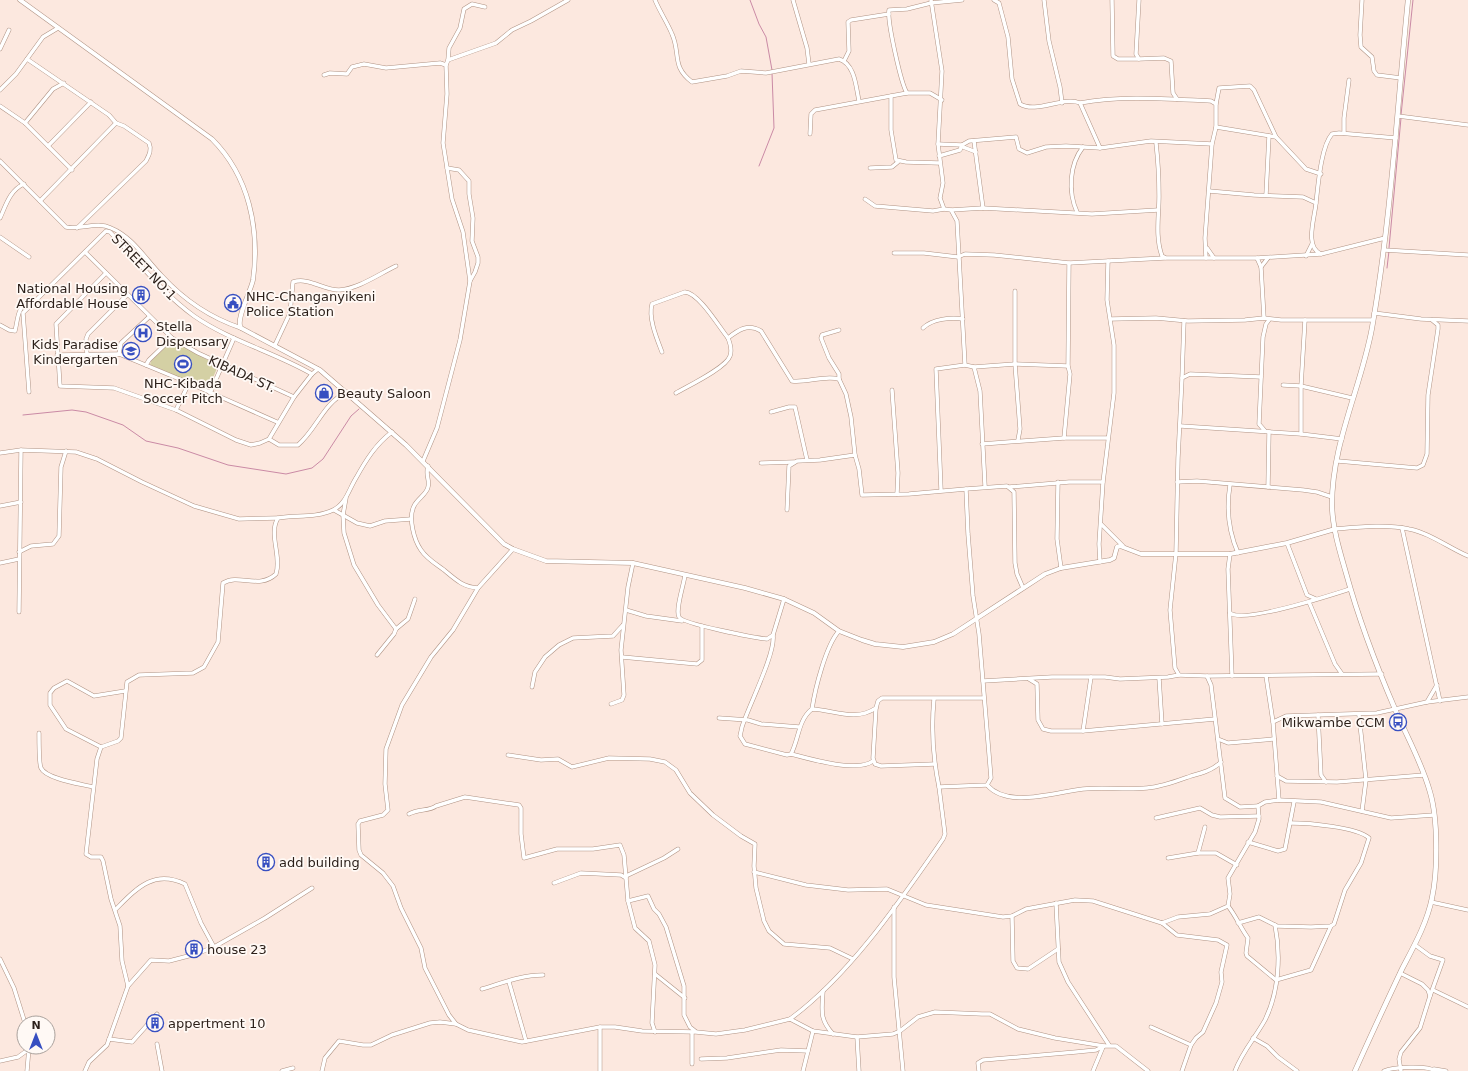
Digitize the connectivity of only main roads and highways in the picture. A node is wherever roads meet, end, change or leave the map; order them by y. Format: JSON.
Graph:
{"nodes":[{"id":1,"x":1408,"y":0,"type":"edge"},
{"id":2,"x":1355,"y":1071,"type":"edge"}],
"edges":[{"from":1,"to":2,"type":"main road"}]}
